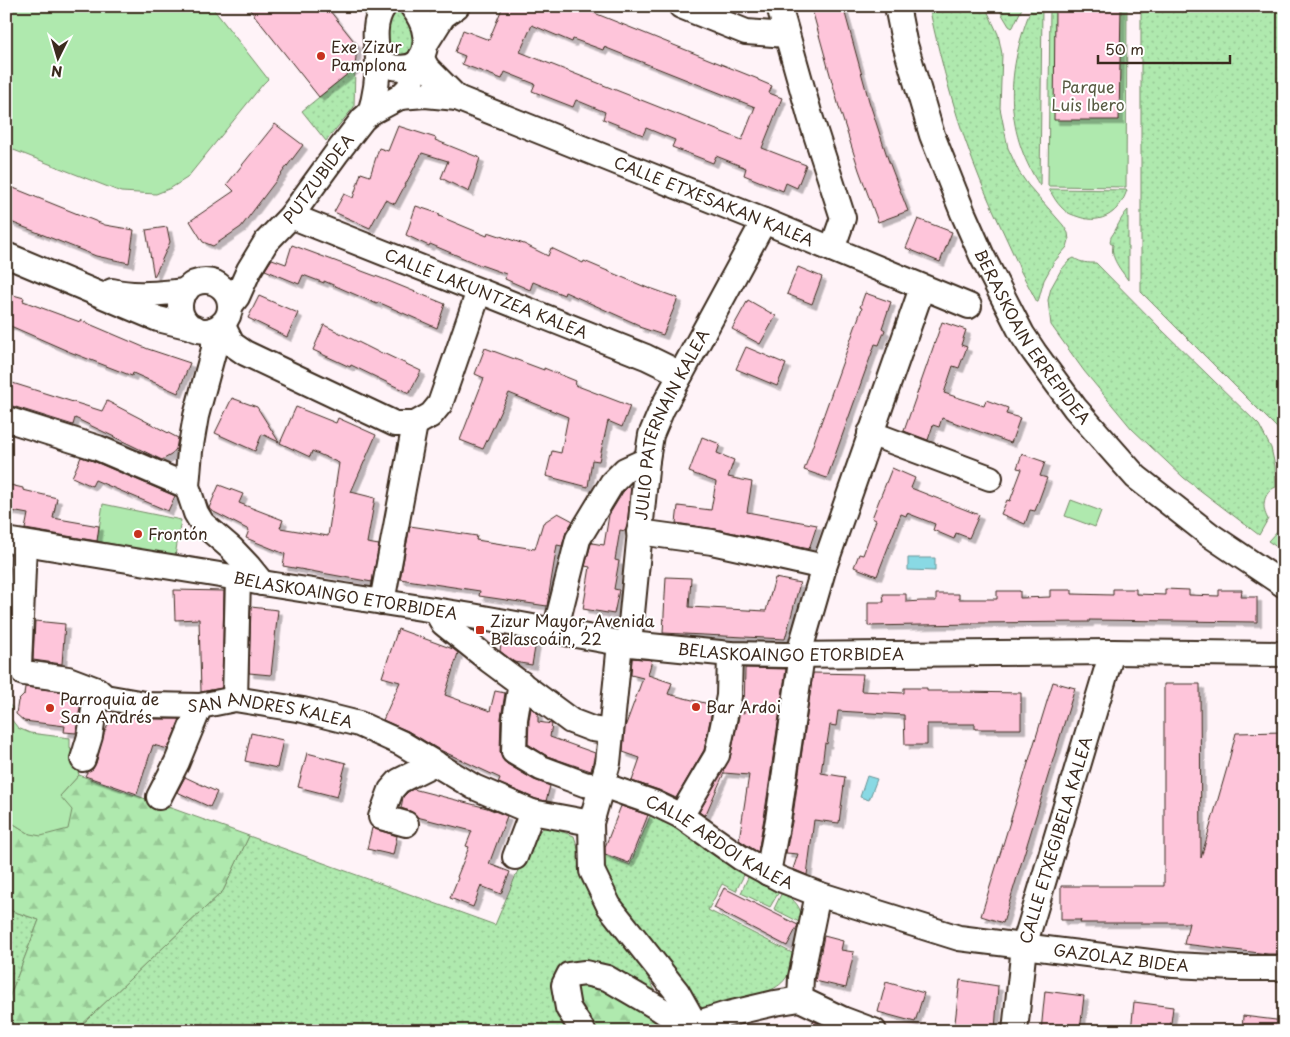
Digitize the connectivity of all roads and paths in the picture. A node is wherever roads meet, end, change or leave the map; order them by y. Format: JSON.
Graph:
{"nodes":[{"id":1,"x":681,"y":6,"type":"edge"},
{"id":2,"x":779,"y":6,"type":"edge"},
{"id":3,"x":897,"y":6,"type":"edge"},
{"id":4,"x":381,"y":9,"type":"edge"},
{"id":5,"x":413,"y":9,"type":"edge"},
{"id":6,"x":450,"y":11,"type":"edge"},
{"id":7,"x":787,"y":36,"type":"junction"},
{"id":8,"x":421,"y":54,"type":"junction"},
{"id":9,"x":381,"y":60,"type":"junction"},
{"id":10,"x":400,"y":97,"type":"junction"},
{"id":11,"x":457,"y":98,"type":"junction"},
{"id":12,"x":370,"y":113,"type":"junction"},
{"id":13,"x":291,"y":216,"type":"junction"},
{"id":14,"x":764,"y":221,"type":"junction"},
{"id":15,"x":266,"y":242,"type":"junction"},
{"id":16,"x":832,"y":249,"type":"junction"},
{"id":17,"x":6,"y":255,"type":"edge"},
{"id":18,"x":73,"y":283,"type":"junction"},
{"id":19,"x":196,"y":286,"type":"junction"},
{"id":20,"x":922,"y":288,"type":"junction"},
{"id":21,"x":479,"y":291,"type":"junction"},
{"id":22,"x":969,"y":306,"type":"dead end"},
{"id":23,"x":215,"y":322,"type":"junction"},
{"id":24,"x":681,"y":374,"type":"junction"},
{"id":25,"x":6,"y":418,"type":"edge"},
{"id":26,"x":415,"y":424,"type":"junction"},
{"id":27,"x":870,"y":433,"type":"junction"},
{"id":28,"x":646,"y":460,"type":"junction"},
{"id":29,"x":990,"y":478,"type":"dead end"},
{"id":30,"x":187,"y":486,"type":"junction"},
{"id":31,"x":639,"y":532,"type":"junction"},
{"id":32,"x":15,"y":542,"type":"edge"},
{"id":33,"x":225,"y":543,"type":"junction"},
{"id":34,"x":824,"y":566,"type":"junction"},
{"id":35,"x":229,"y":577,"type":"junction"},
{"id":36,"x":262,"y":583,"type":"junction"},
{"id":37,"x":1284,"y":585,"type":"edge"},
{"id":38,"x":382,"y":602,"type":"junction"},
{"id":39,"x":436,"y":611,"type":"junction"},
{"id":40,"x":554,"y":631,"type":"junction"},
{"id":41,"x":624,"y":644,"type":"junction"},
{"id":42,"x":1112,"y":652,"type":"junction"},
{"id":43,"x":730,"y":654,"type":"junction"},
{"id":44,"x":1284,"y":654,"type":"edge"},
{"id":45,"x":802,"y":655,"type":"junction"},
{"id":46,"x":521,"y":683,"type":"junction"},
{"id":47,"x":97,"y":690,"type":"junction"},
{"id":48,"x":235,"y":699,"type":"junction"},
{"id":49,"x":200,"y":706,"type":"junction"},
{"id":50,"x":610,"y":732,"type":"junction"},
{"id":51,"x":83,"y":759,"type":"dead end"},
{"id":52,"x":436,"y":763,"type":"junction"},
{"id":53,"x":602,"y":786,"type":"junction"},
{"id":54,"x":159,"y":797,"type":"dead end"},
{"id":55,"x":532,"y":812,"type":"junction"},
{"id":56,"x":681,"y":816,"type":"junction"},
{"id":57,"x":591,"y":822,"type":"junction"},
{"id":58,"x":406,"y":824,"type":"dead end"},
{"id":59,"x":515,"y":857,"type":"dead end"},
{"id":60,"x":768,"y":873,"type":"junction"},
{"id":61,"x":818,"y":894,"type":"junction"},
{"id":62,"x":959,"y":938,"type":"joint"},
{"id":63,"x":1024,"y":946,"type":"junction"},
{"id":64,"x":1284,"y":968,"type":"edge"},
{"id":65,"x":800,"y":999,"type":"junction"},
{"id":66,"x":695,"y":1028,"type":"edge"},
{"id":67,"x":583,"y":1031,"type":"edge"},
{"id":68,"x":874,"y":1031,"type":"edge"},
{"id":69,"x":1015,"y":1031,"type":"edge"}],
"edges":[{"from":1,"to":7,"type":"street"},
{"from":2,"to":7,"type":"street"},
{"from":3,"to":37,"type":"street","name":"BERASKOAIN ERREPIDEA"},
{"from":4,"to":9,"type":"street"},
{"from":5,"to":6,"type":"street","name":"PUTZUBIDEA"},
{"from":5,"to":8,"type":"street"},
{"from":6,"to":8,"type":"street","name":"PUTZUBIDEA"},
{"from":7,"to":16,"type":"street"},
{"from":8,"to":9,"type":"street"},
{"from":8,"to":10,"type":"street","name":"PUTZUBIDEA"},
{"from":8,"to":11,"type":"street","name":"CALLE ETXESAKAN KALEA"},
{"from":9,"to":10,"type":"street"},
{"from":9,"to":12,"type":"street","name":"PUTZUBIDEA"},
{"from":10,"to":11,"type":"street","name":"CALLE ETXESAKAN KALEA"},
{"from":10,"to":12,"type":"street","name":"PUTZUBIDEA"},
{"from":11,"to":14,"type":"street","name":"CALLE ETXESAKAN KALEA"},
{"from":12,"to":13,"type":"street","name":"PUTZUBIDEA"},
{"from":13,"to":15,"type":"street","name":"PUTZUBIDEA"},
{"from":13,"to":21,"type":"street","name":"CALLE LAKUNTZEA KALEA"},
{"from":14,"to":16,"type":"street","name":"CALLE ETXESAKAN KALEA"},
{"from":14,"to":24,"type":"street","name":"JULIO PATERNAIN KALEA"},
{"from":15,"to":19,"type":"street","name":"PUTZUBIDEA"},
{"from":15,"to":23,"type":"street","name":"PUTZUBIDEA"},
{"from":16,"to":20,"type":"street","name":"CALLE ETXESAKAN KALEA"},
{"from":17,"to":18,"type":"street"},
{"from":18,"to":19,"type":"street","name":"PUTZUBIDEA"},
{"from":18,"to":23,"type":"street"},
{"from":19,"to":23,"type":"street"},
{"from":19,"to":23,"type":"street"},
{"from":20,"to":22,"type":"street","name":"CALLE ETXESAKAN KALEA"},
{"from":20,"to":27,"type":"street"},
{"from":21,"to":24,"type":"street","name":"CALLE LAKUNTZEA KALEA"},
{"from":21,"to":26,"type":"street"},
{"from":23,"to":26,"type":"street"},
{"from":23,"to":30,"type":"street","name":"PUTZUBIDEA"},
{"from":24,"to":28,"type":"street","name":"JULIO PATERNAIN KALEA"},
{"from":25,"to":30,"type":"street"},
{"from":26,"to":38,"type":"street"},
{"from":27,"to":29,"type":"street"},
{"from":27,"to":34,"type":"street"},
{"from":28,"to":31,"type":"street","name":"JULIO PATERNAIN KALEA"},
{"from":28,"to":40,"type":"street"},
{"from":30,"to":33,"type":"street"},
{"from":31,"to":34,"type":"street"},
{"from":31,"to":41,"type":"street","name":"JULIO PATERNAIN KALEA"},
{"from":32,"to":35,"type":"street","name":"BELASKOAINGO ETORBIDEA"},
{"from":32,"to":47,"type":"street","name":"SAN ANDRES KALEA"},
{"from":33,"to":35,"type":"street"},
{"from":33,"to":36,"type":"street"},
{"from":34,"to":45,"type":"street"},
{"from":35,"to":36,"type":"street","name":"BELASKOAINGO ETORBIDEA"},
{"from":35,"to":48,"type":"street"},
{"from":36,"to":38,"type":"street","name":"BELASKOAINGO ETORBIDEA"},
{"from":38,"to":39,"type":"street","name":"BELASKOAINGO ETORBIDEA"},
{"from":39,"to":40,"type":"street","name":"BELASKOAINGO ETORBIDEA"},
{"from":39,"to":46,"type":"street"},
{"from":40,"to":41,"type":"street","name":"BELASKOAINGO ETORBIDEA"},
{"from":41,"to":43,"type":"street","name":"BELASKOAINGO ETORBIDEA"},
{"from":41,"to":50,"type":"street","name":"JULIO PATERNAIN KALEA"},
{"from":42,"to":44,"type":"street","name":"BELASKOAINGO ETORBIDEA"},
{"from":42,"to":45,"type":"street","name":"BELASKOAINGO ETORBIDEA"},
{"from":42,"to":63,"type":"street","name":"CALLE ETXEGIBELA KALEA"},
{"from":43,"to":45,"type":"street","name":"BELASKOAINGO ETORBIDEA"},
{"from":43,"to":56,"type":"street"},
{"from":45,"to":60,"type":"street"},
{"from":46,"to":50,"type":"street"},
{"from":46,"to":53,"type":"street","name":"CALLE ARDOI KALEA"},
{"from":47,"to":49,"type":"street","name":"SAN ANDRES KALEA"},
{"from":47,"to":51,"type":"street"},
{"from":48,"to":49,"type":"street","name":"SAN ANDRES KALEA"},
{"from":48,"to":52,"type":"street","name":"SAN ANDRES KALEA"},
{"from":49,"to":54,"type":"street"},
{"from":50,"to":53,"type":"street","name":"JULIO PATERNAIN KALEA"},
{"from":52,"to":55,"type":"street","name":"SAN ANDRES KALEA"},
{"from":52,"to":58,"type":"street"},
{"from":53,"to":56,"type":"street","name":"CALLE ARDOI KALEA"},
{"from":53,"to":57,"type":"street","name":"JULIO PATERNAIN KALEA"},
{"from":55,"to":57,"type":"street","name":"SAN ANDRES KALEA"},
{"from":55,"to":59,"type":"street"},
{"from":56,"to":60,"type":"street","name":"CALLE ARDOI KALEA"},
{"from":57,"to":66,"type":"street","name":"JULIO PATERNAIN KALEA"},
{"from":60,"to":61,"type":"street","name":"CALLE ARDOI KALEA"},
{"from":61,"to":62,"type":"street","name":"CALLE ARDOI KALEA"},
{"from":61,"to":65,"type":"street"},
{"from":62,"to":63,"type":"street","name":"GAZOLAZ BIDEA"},
{"from":63,"to":64,"type":"street","name":"GAZOLAZ BIDEA"},
{"from":63,"to":69,"type":"street","name":"CALLE ETXEGIBELA KALEA"},
{"from":65,"to":66,"type":"street"},
{"from":65,"to":68,"type":"street"},
{"from":66,"to":67,"type":"street"}]}
